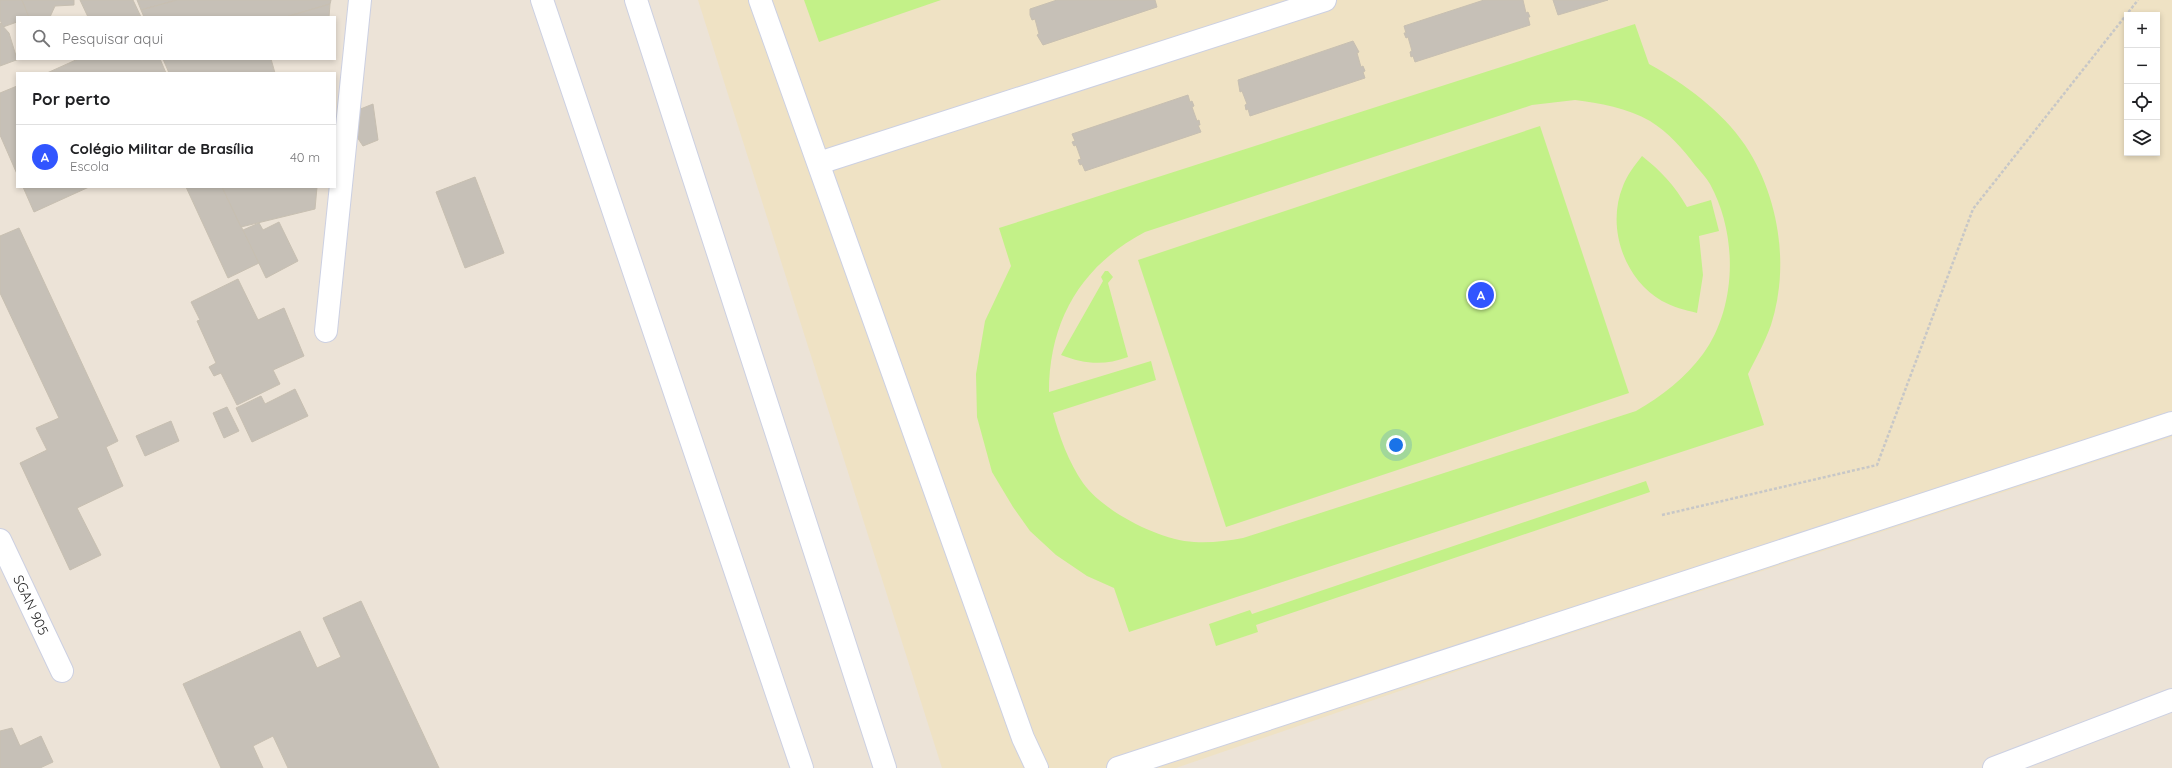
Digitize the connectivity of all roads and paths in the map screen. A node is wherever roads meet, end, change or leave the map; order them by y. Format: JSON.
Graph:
{"nodes":[{"id":1,"x":360,"y":0,"type":"edge"},
{"id":2,"x":542,"y":0,"type":"edge"},
{"id":3,"x":636,"y":0,"type":"edge"},
{"id":4,"x":760,"y":0,"type":"edge"},
{"id":5,"x":1325,"y":0,"type":"edge"},
{"id":6,"x":2138,"y":0,"type":"edge"},
{"id":7,"x":818,"y":163,"type":"junction"},
{"id":8,"x":326,"y":331,"type":"dead end"},
{"id":9,"x":2172,"y":424,"type":"edge"},
{"id":10,"x":1662,"y":515,"type":"dead end"},
{"id":11,"x":0,"y":540,"type":"edge"},
{"id":12,"x":62,"y":671,"type":"dead end"},
{"id":13,"x":2172,"y":700,"type":"edge"},
{"id":14,"x":802,"y":768,"type":"edge"},
{"id":15,"x":885,"y":768,"type":"edge"},
{"id":16,"x":1037,"y":768,"type":"edge"},
{"id":17,"x":1118,"y":768,"type":"edge"},
{"id":18,"x":1994,"y":768,"type":"edge"}],
"edges":[{"from":1,"to":8,"type":"street"},
{"from":2,"to":14,"type":"street"},
{"from":3,"to":15,"type":"street"},
{"from":4,"to":7,"type":"street"},
{"from":5,"to":7,"type":"street"},
{"from":6,"to":10,"type":"path"},
{"from":7,"to":16,"type":"street"},
{"from":9,"to":17,"type":"street"},
{"from":11,"to":12,"type":"street","name":"SGAN 905"},
{"from":13,"to":18,"type":"street"}]}
